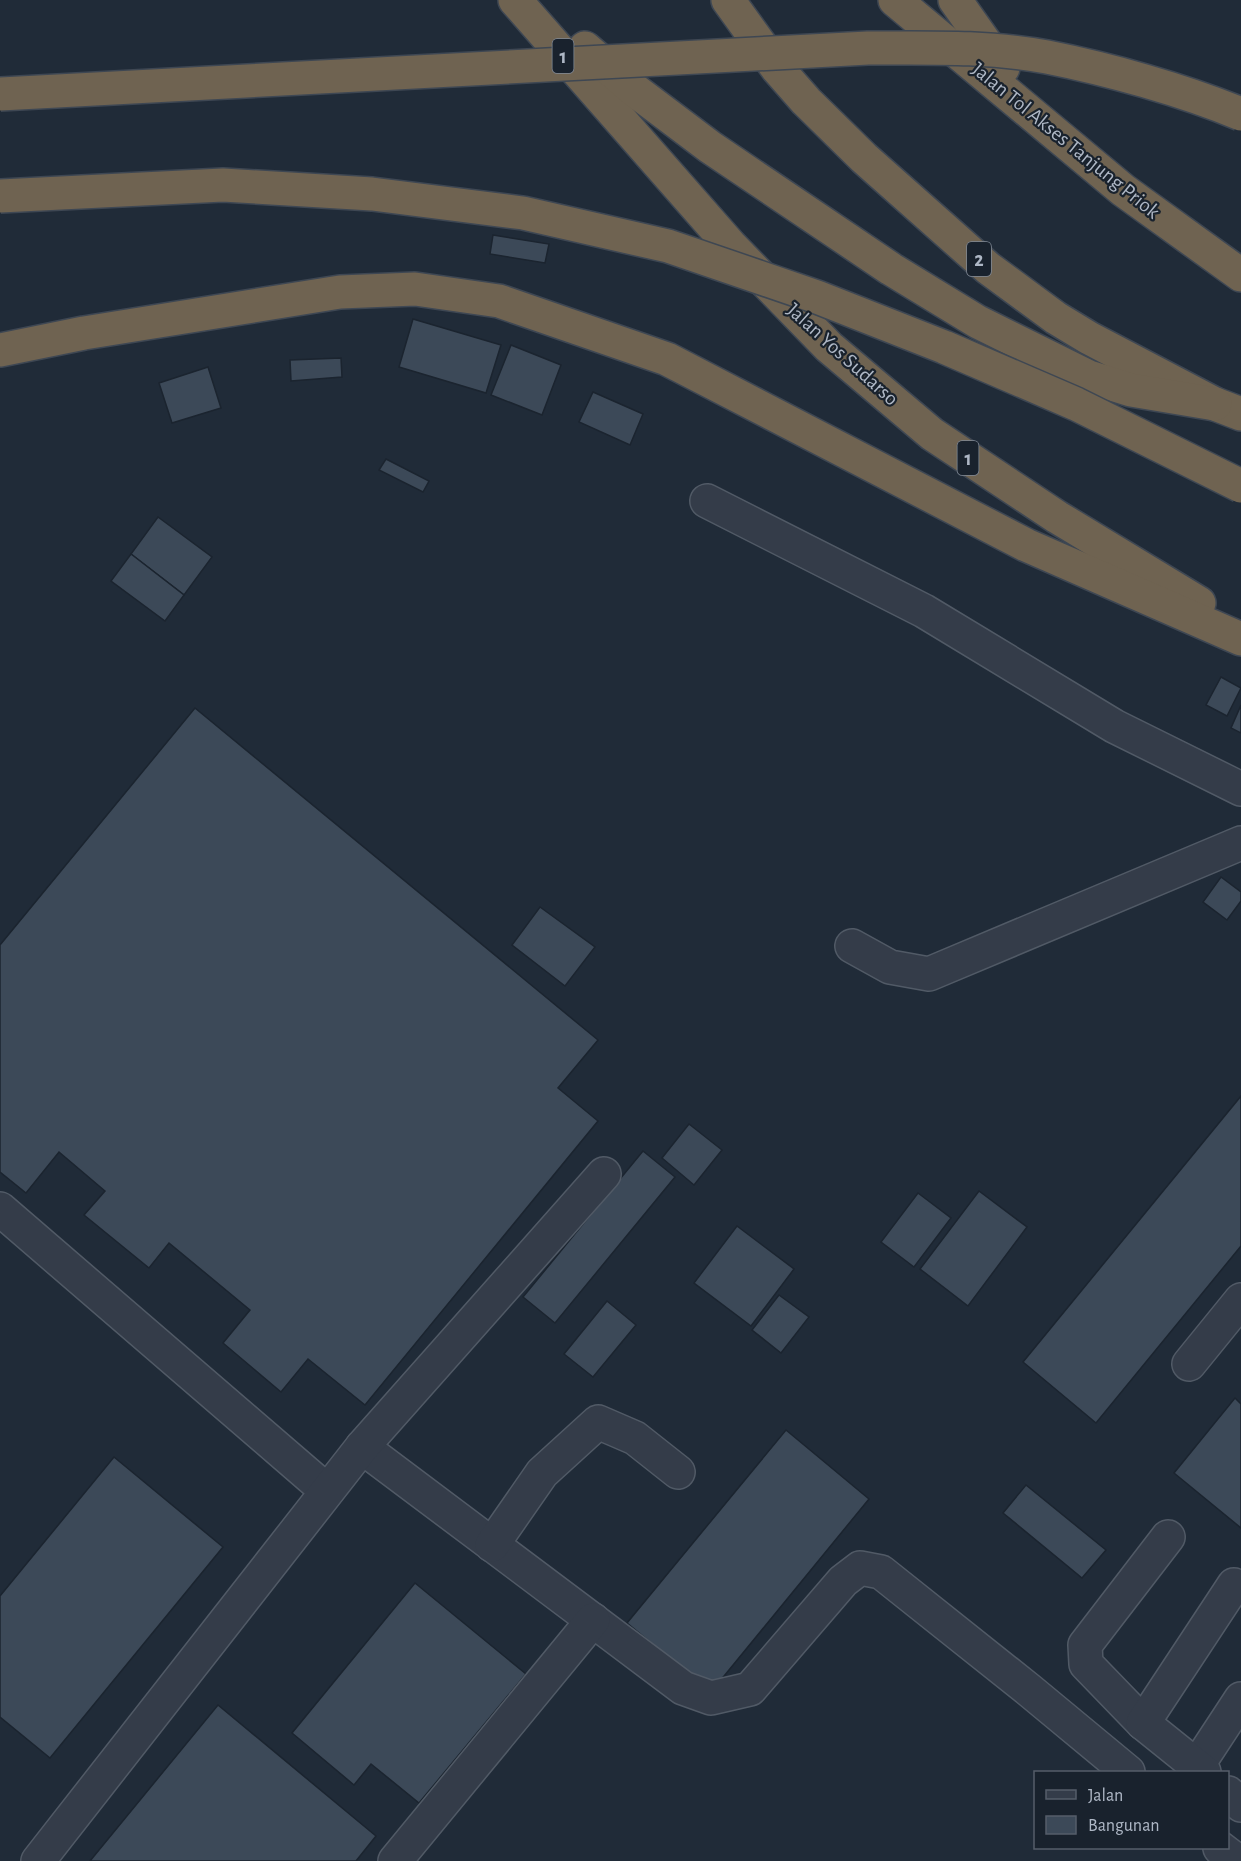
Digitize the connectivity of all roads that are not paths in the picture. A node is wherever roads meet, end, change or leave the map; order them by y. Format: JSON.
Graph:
{"nodes":[{"id":1,"x":515,"y":0,"type":"edge"},
{"id":2,"x":533,"y":0,"type":"edge"},
{"id":3,"x":728,"y":0,"type":"edge"},
{"id":4,"x":895,"y":0,"type":"edge"},
{"id":5,"x":955,"y":0,"type":"edge"},
{"id":6,"x":0,"y":94,"type":"edge"},
{"id":7,"x":1241,"y":114,"type":"edge"},
{"id":8,"x":1039,"y":118,"type":"junction"},
{"id":9,"x":0,"y":196,"type":"edge"},
{"id":10,"x":1241,"y":275,"type":"edge"},
{"id":11,"x":0,"y":350,"type":"edge"},
{"id":12,"x":1228,"y":409,"type":"edge"},
{"id":13,"x":1241,"y":486,"type":"edge"},
{"id":14,"x":707,"y":501,"type":"dead end"},
{"id":15,"x":1241,"y":626,"type":"edge"},
{"id":16,"x":1241,"y":639,"type":"edge"},
{"id":17,"x":1241,"y":789,"type":"edge"},
{"id":18,"x":1241,"y":843,"type":"edge"},
{"id":19,"x":852,"y":946,"type":"dead end"},
{"id":20,"x":604,"y":1174,"type":"dead end"},
{"id":21,"x":0,"y":1209,"type":"edge"},
{"id":22,"x":1241,"y":1300,"type":"edge"},
{"id":23,"x":1189,"y":1364,"type":"dead end"},
{"id":24,"x":362,"y":1448,"type":"junction"},
{"id":25,"x":678,"y":1472,"type":"dead end"},
{"id":26,"x":327,"y":1491,"type":"junction"},
{"id":27,"x":1168,"y":1537,"type":"dead end"},
{"id":28,"x":492,"y":1545,"type":"junction"},
{"id":29,"x":1234,"y":1585,"type":"dead end"},
{"id":30,"x":594,"y":1620,"type":"junction"},
{"id":31,"x":1241,"y":1699,"type":"edge"},
{"id":32,"x":1143,"y":1723,"type":"junction"},
{"id":33,"x":1200,"y":1769,"type":"edge"},
{"id":34,"x":1126,"y":1771,"type":"edge"},
{"id":35,"x":1229,"y":1795,"type":"edge"},
{"id":36,"x":1241,"y":1805,"type":"edge"},
{"id":37,"x":1221,"y":1849,"type":"edge"},
{"id":38,"x":38,"y":1861,"type":"edge"},
{"id":39,"x":395,"y":1861,"type":"edge"},
{"id":40,"x":1237,"y":1861,"type":"edge"}],
"edges":[{"from":1,"to":15,"type":"highway","name":"Jalan Yos Sudarso","number":"1"},
{"from":2,"to":12,"type":"highway"},
{"from":3,"to":12,"type":"highway","number":"2"},
{"from":4,"to":8,"type":"highway","name":"Jalan Tol Akses Tanjung Priok"},
{"from":5,"to":8,"type":"highway"},
{"from":6,"to":7,"type":"highway","bridge":true},
{"from":8,"to":10,"type":"highway","name":"Jalan Tol Akses Tanjung Priok"},
{"from":9,"to":13,"type":"highway","bridge":true},
{"from":11,"to":16,"type":"highway"},
{"from":14,"to":17,"type":"lane"},
{"from":18,"to":19,"type":"lane"},
{"from":20,"to":24,"type":"lane"},
{"from":21,"to":26,"type":"lane"},
{"from":22,"to":23,"type":"lane"},
{"from":24,"to":26,"type":"lane"},
{"from":24,"to":28,"type":"lane"},
{"from":25,"to":28,"type":"lane"},
{"from":26,"to":38,"type":"lane"},
{"from":27,"to":32,"type":"lane"},
{"from":28,"to":30,"type":"lane"},
{"from":29,"to":32,"type":"lane"},
{"from":30,"to":34,"type":"lane"},
{"from":30,"to":39,"type":"lane"},
{"from":31,"to":33,"type":"lane"},
{"from":32,"to":33,"type":"lane"},
{"from":35,"to":36,"type":"lane"},
{"from":37,"to":40,"type":"lane"}]}
